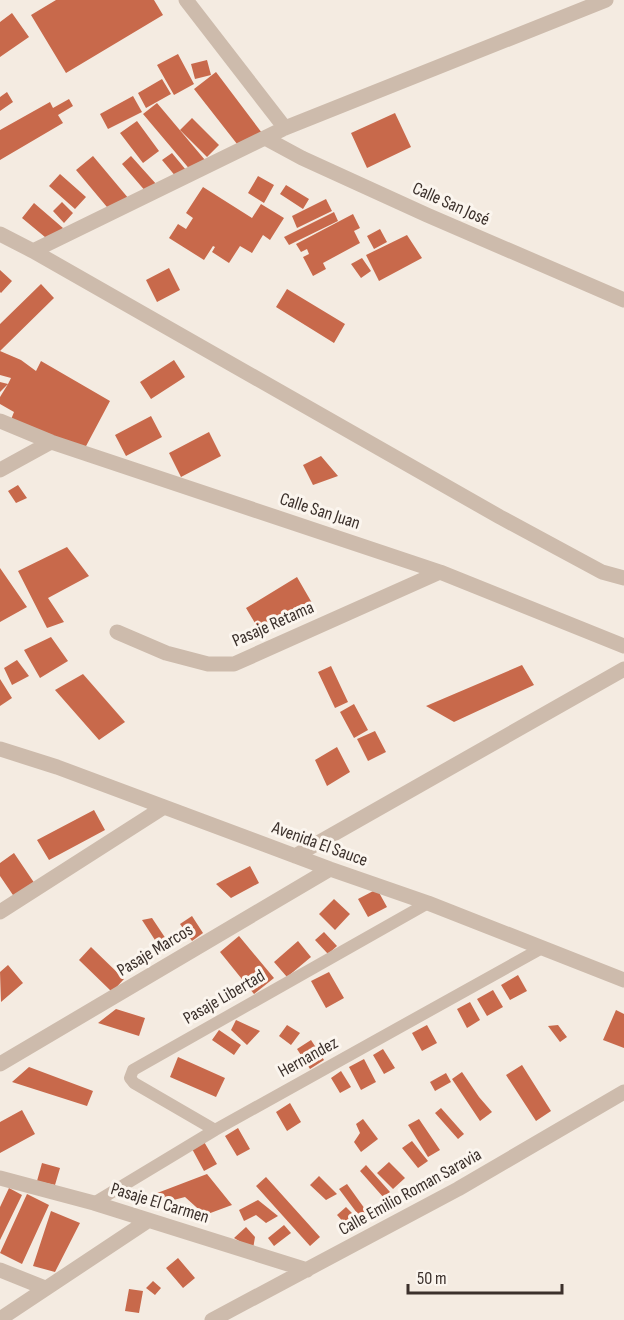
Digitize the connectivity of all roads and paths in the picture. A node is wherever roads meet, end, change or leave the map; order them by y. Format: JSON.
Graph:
{"nodes":[{"id":1,"x":186,"y":0,"type":"edge"},
{"id":2,"x":606,"y":0,"type":"edge"},
{"id":3,"x":285,"y":128,"type":"junction"},
{"id":4,"x":265,"y":138,"type":"junction"},
{"id":5,"x":0,"y":234,"type":"edge"},
{"id":6,"x":33,"y":251,"type":"junction"},
{"id":7,"x":624,"y":300,"type":"edge"},
{"id":8,"x":0,"y":421,"type":"edge"},
{"id":9,"x":51,"y":442,"type":"junction"},
{"id":10,"x":0,"y":470,"type":"edge"},
{"id":11,"x":440,"y":572,"type":"junction"},
{"id":12,"x":624,"y":578,"type":"edge"},
{"id":13,"x":117,"y":632,"type":"dead end"},
{"id":14,"x":624,"y":646,"type":"edge"},
{"id":15,"x":624,"y":669,"type":"edge"},
{"id":16,"x":3,"y":753,"type":"edge"},
{"id":17,"x":164,"y":807,"type":"junction"},
{"id":18,"x":296,"y":856,"type":"junction"},
{"id":19,"x":330,"y":869,"type":"junction"},
{"id":20,"x":428,"y":903,"type":"junction"},
{"id":21,"x":0,"y":912,"type":"edge"},
{"id":22,"x":542,"y":948,"type":"junction"},
{"id":23,"x":624,"y":980,"type":"edge"},
{"id":24,"x":0,"y":1064,"type":"edge"},
{"id":25,"x":624,"y":1092,"type":"edge"},
{"id":26,"x":215,"y":1130,"type":"junction"},
{"id":27,"x":0,"y":1178,"type":"edge"},
{"id":28,"x":94,"y":1203,"type":"junction"},
{"id":29,"x":149,"y":1220,"type":"junction"},
{"id":30,"x":0,"y":1270,"type":"edge"},
{"id":31,"x":307,"y":1270,"type":"junction"},
{"id":32,"x":45,"y":1288,"type":"junction"},
{"id":33,"x":0,"y":1319,"type":"edge"},
{"id":34,"x":212,"y":1320,"type":"edge"}],
"edges":[{"from":1,"to":3,"type":"street"},
{"from":2,"to":3,"type":"street"},
{"from":3,"to":4,"type":"street"},
{"from":4,"to":6,"type":"street"},
{"from":4,"to":7,"type":"street","name":"Calle San José"},
{"from":5,"to":6,"type":"street"},
{"from":6,"to":12,"type":"street"},
{"from":8,"to":9,"type":"street","name":"Calle San Juan"},
{"from":9,"to":10,"type":"street"},
{"from":9,"to":11,"type":"street","name":"Calle San Juan"},
{"from":11,"to":13,"type":"street","name":"Pasaje Retama"},
{"from":11,"to":14,"type":"street","name":"Calle San Juan"},
{"from":15,"to":18,"type":"street"},
{"from":16,"to":17,"type":"street","name":"Avenida El Sauce"},
{"from":17,"to":18,"type":"street","name":"Avenida El Sauce"},
{"from":17,"to":21,"type":"street"},
{"from":18,"to":19,"type":"street","name":"Avenida El Sauce"},
{"from":19,"to":20,"type":"street","name":"Avenida El Sauce"},
{"from":19,"to":24,"type":"street","name":"Pasaje Marcos"},
{"from":20,"to":22,"type":"street","name":"Avenida El Sauce"},
{"from":20,"to":26,"type":"lane","name":"Pasaje Libertad"},
{"from":22,"to":23,"type":"street","name":"Avenida El Sauce"},
{"from":22,"to":26,"type":"lane","name":"Hernandez"},
{"from":25,"to":31,"type":"street","name":"Calle Emilio Roman Saravia"},
{"from":26,"to":28,"type":"lane","name":"Hernandez"},
{"from":27,"to":28,"type":"street","name":"Pasaje El Carmen"},
{"from":28,"to":29,"type":"street","name":"Pasaje El Carmen"},
{"from":29,"to":31,"type":"street","name":"Pasaje El Carmen"},
{"from":29,"to":32,"type":"street"},
{"from":30,"to":32,"type":"street"},
{"from":31,"to":34,"type":"street","name":"Calle Emilio Roman Saravia"},
{"from":32,"to":33,"type":"street"}]}
